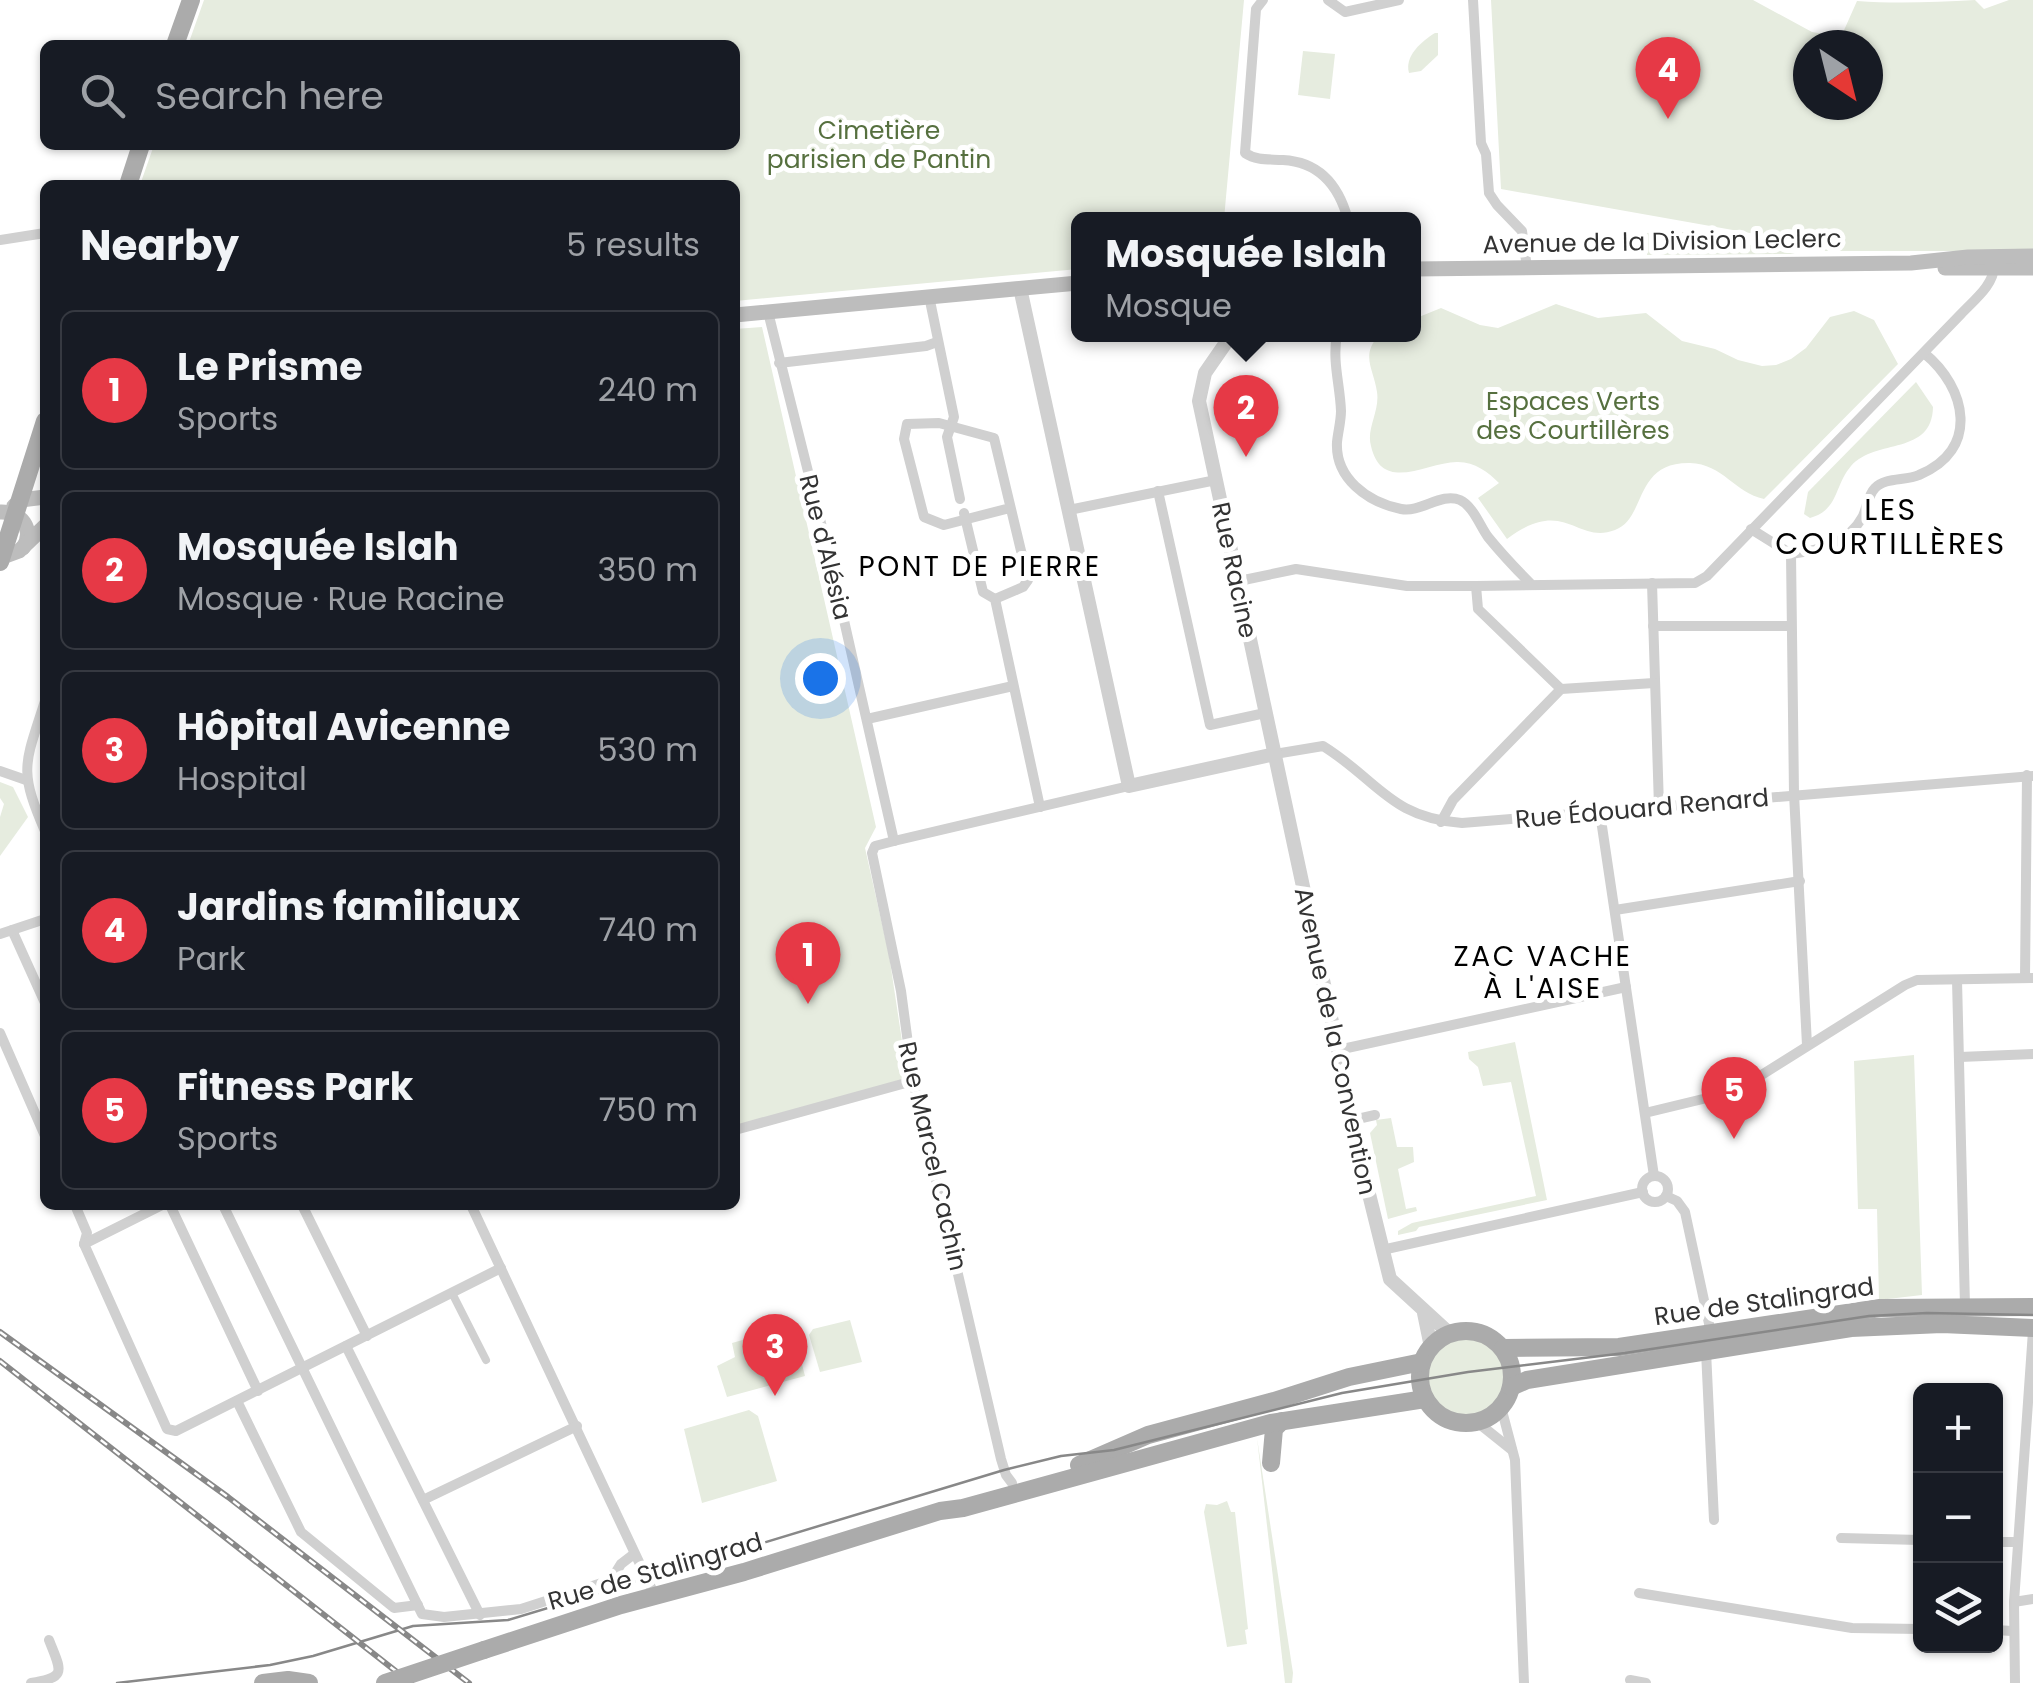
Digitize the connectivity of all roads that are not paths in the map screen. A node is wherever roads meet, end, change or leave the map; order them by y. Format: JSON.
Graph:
{"nodes":[{"id":1,"x":191,"y":0,"type":"edge"},
{"id":2,"x":1328,"y":0,"type":"edge"},
{"id":3,"x":1399,"y":0,"type":"edge"},
{"id":4,"x":1473,"y":0,"type":"edge"},
{"id":5,"x":1261,"y":1,"type":"edge"},
{"id":6,"x":178,"y":40,"type":"edge"},
{"id":7,"x":139,"y":150,"type":"edge"},
{"id":8,"x":130,"y":180,"type":"edge"},
{"id":9,"x":1346,"y":212,"type":"edge"},
{"id":10,"x":40,"y":234,"type":"edge"},
{"id":11,"x":0,"y":240,"type":"edge"},
{"id":12,"x":2033,"y":258,"type":"edge"},
{"id":13,"x":1988,"y":263,"type":"junction"},
{"id":14,"x":1526,"y":268,"type":"junction"},
{"id":15,"x":2033,"y":268,"type":"edge"},
{"id":16,"x":1421,"y":269,"type":"edge"},
{"id":17,"x":1071,"y":284,"type":"edge"},
{"id":18,"x":1020,"y":288,"type":"junction"},
{"id":19,"x":928,"y":296,"type":"junction"},
{"id":20,"x":768,"y":312,"type":"junction"},
{"id":21,"x":740,"y":315,"type":"edge"},
{"id":22,"x":938,"y":342,"type":"junction"},
{"id":23,"x":1226,"y":342,"type":"edge"},
{"id":24,"x":1336,"y":342,"type":"edge"},
{"id":25,"x":1924,"y":353,"type":"junction"},
{"id":26,"x":778,"y":362,"type":"junction"},
{"id":27,"x":951,"y":426,"type":"junction"},
{"id":28,"x":40,"y":435,"type":"edge"},
{"id":29,"x":1216,"y":480,"type":"junction"},
{"id":30,"x":1158,"y":491,"type":"junction"},
{"id":31,"x":40,"y":499,"type":"edge"},
{"id":32,"x":960,"y":500,"type":"dead end"},
{"id":33,"x":1010,"y":508,"type":"junction"},
{"id":34,"x":11,"y":509,"type":"edge"},
{"id":35,"x":1069,"y":510,"type":"junction"},
{"id":36,"x":964,"y":516,"type":"junction"},
{"id":37,"x":1751,"y":528,"type":"junction"},
{"id":38,"x":40,"y":531,"type":"edge"},
{"id":39,"x":0,"y":532,"type":"edge"},
{"id":40,"x":23,"y":548,"type":"junction"},
{"id":41,"x":1791,"y":554,"type":"junction"},
{"id":42,"x":0,"y":560,"type":"edge"},
{"id":43,"x":1238,"y":581,"type":"junction"},
{"id":44,"x":1530,"y":582,"type":"junction"},
{"id":45,"x":1652,"y":583,"type":"junction"},
{"id":46,"x":1476,"y":586,"type":"junction"},
{"id":47,"x":995,"y":599,"type":"junction"},
{"id":48,"x":1653,"y":626,"type":"junction"},
{"id":49,"x":1792,"y":626,"type":"junction"},
{"id":50,"x":1654,"y":683,"type":"junction"},
{"id":51,"x":1013,"y":686,"type":"junction"},
{"id":52,"x":1561,"y":689,"type":"junction"},
{"id":53,"x":1265,"y":712,"type":"junction"},
{"id":54,"x":40,"y":718,"type":"edge"},
{"id":55,"x":867,"y":719,"type":"junction"},
{"id":56,"x":1275,"y":754,"type":"junction"},
{"id":57,"x":0,"y":771,"type":"edge"},
{"id":58,"x":2030,"y":776,"type":"edge"},
{"id":59,"x":26,"y":780,"type":"junction"},
{"id":60,"x":1129,"y":786,"type":"junction"},
{"id":61,"x":1794,"y":794,"type":"junction"},
{"id":62,"x":1040,"y":807,"type":"junction"},
{"id":63,"x":1660,"y":808,"type":"junction"},
{"id":64,"x":1600,"y":812,"type":"junction"},
{"id":65,"x":40,"y":820,"type":"edge"},
{"id":66,"x":1441,"y":822,"type":"junction"},
{"id":67,"x":894,"y":841,"type":"junction"},
{"id":68,"x":1800,"y":881,"type":"junction"},
{"id":69,"x":1615,"y":910,"type":"junction"},
{"id":70,"x":40,"y":921,"type":"edge"},
{"id":71,"x":12,"y":930,"type":"junction"},
{"id":72,"x":0,"y":934,"type":"edge"},
{"id":73,"x":2029,"y":978,"type":"edge"},
{"id":74,"x":1957,"y":980,"type":"junction"},
{"id":75,"x":1626,"y":988,"type":"junction"},
{"id":76,"x":40,"y":992,"type":"edge"},
{"id":77,"x":0,"y":1033,"type":"edge"},
{"id":78,"x":1807,"y":1045,"type":"junction"},
{"id":79,"x":1338,"y":1050,"type":"junction"},
{"id":80,"x":2033,"y":1054,"type":"edge"},
{"id":81,"x":1960,"y":1058,"type":"junction"},
{"id":82,"x":913,"y":1081,"type":"junction"},
{"id":83,"x":1645,"y":1112,"type":"junction"},
{"id":84,"x":1374,"y":1115,"type":"dead end"},
{"id":85,"x":1353,"y":1120,"type":"junction"},
{"id":86,"x":40,"y":1125,"type":"edge"},
{"id":87,"x":740,"y":1129,"type":"edge"},
{"id":88,"x":1654,"y":1176,"type":"junction"},
{"id":89,"x":1643,"y":1192,"type":"junction"},
{"id":90,"x":1666,"y":1196,"type":"junction"},
{"id":91,"x":77,"y":1210,"type":"edge"},
{"id":92,"x":139,"y":1210,"type":"edge"},
{"id":93,"x":172,"y":1210,"type":"edge"},
{"id":94,"x":225,"y":1210,"type":"edge"},
{"id":95,"x":304,"y":1210,"type":"edge"},
{"id":96,"x":474,"y":1210,"type":"edge"},
{"id":97,"x":84,"y":1244,"type":"junction"},
{"id":98,"x":1382,"y":1250,"type":"junction"},
{"id":99,"x":501,"y":1268,"type":"junction"},
{"id":100,"x":452,"y":1293,"type":"junction"},
{"id":101,"x":1964,"y":1306,"type":"junction"},
{"id":102,"x":2033,"y":1308,"type":"edge"},
{"id":103,"x":1424,"y":1313,"type":"junction"},
{"id":104,"x":2033,"y":1329,"type":"edge"},
{"id":105,"x":1450,"y":1334,"type":"junction"},
{"id":106,"x":367,"y":1336,"type":"junction"},
{"id":107,"x":1709,"y":1342,"type":"junction"},
{"id":108,"x":346,"y":1346,"type":"junction"},
{"id":109,"x":1503,"y":1348,"type":"junction"},
{"id":110,"x":1426,"y":1354,"type":"junction"},
{"id":111,"x":486,"y":1360,"type":"dead end"},
{"id":112,"x":301,"y":1369,"type":"junction"},
{"id":113,"x":1511,"y":1387,"type":"junction"},
{"id":114,"x":258,"y":1391,"type":"junction"},
{"id":115,"x":1425,"y":1399,"type":"junction"},
{"id":116,"x":237,"y":1401,"type":"junction"},
{"id":117,"x":1501,"y":1407,"type":"junction"},
{"id":118,"x":1282,"y":1421,"type":"junction"},
{"id":119,"x":1477,"y":1422,"type":"junction"},
{"id":120,"x":577,"y":1426,"type":"junction"},
{"id":121,"x":1250,"y":1429,"type":"junction"},
{"id":122,"x":1512,"y":1450,"type":"junction"},
{"id":123,"x":1018,"y":1487,"type":"junction"},
{"id":124,"x":423,"y":1500,"type":"junction"},
{"id":125,"x":1714,"y":1520,"type":"dead end"},
{"id":126,"x":1841,"y":1538,"type":"dead end"},
{"id":127,"x":1913,"y":1540,"type":"edge"},
{"id":128,"x":2003,"y":1542,"type":"edge"},
{"id":129,"x":2018,"y":1542,"type":"junction"},
{"id":130,"x":634,"y":1554,"type":"junction"},
{"id":131,"x":1638,"y":1593,"type":"dead end"},
{"id":132,"x":655,"y":1596,"type":"junction"},
{"id":133,"x":2033,"y":1599,"type":"edge"},
{"id":134,"x":2014,"y":1602,"type":"junction"},
{"id":135,"x":418,"y":1605,"type":"junction"},
{"id":136,"x":480,"y":1615,"type":"junction"},
{"id":137,"x":1913,"y":1629,"type":"edge"},
{"id":138,"x":2003,"y":1630,"type":"edge"},
{"id":139,"x":2012,"y":1631,"type":"junction"},
{"id":140,"x":49,"y":1640,"type":"dead end"},
{"id":141,"x":1630,"y":1680,"type":"dead end"},
{"id":142,"x":31,"y":1683,"type":"edge"},
{"id":143,"x":263,"y":1683,"type":"edge"},
{"id":144,"x":309,"y":1683,"type":"edge"},
{"id":145,"x":386,"y":1683,"type":"edge"},
{"id":146,"x":1524,"y":1683,"type":"edge"},
{"id":147,"x":1646,"y":1683,"type":"edge"},
{"id":148,"x":2015,"y":1683,"type":"edge"}],
"edges":[{"from":1,"to":6,"type":"main road"},
{"from":2,"to":3,"type":"street"},
{"from":4,"to":14,"type":"street"},
{"from":5,"to":9,"type":"street"},
{"from":7,"to":8,"type":"main road"},
{"from":10,"to":11,"type":"street"},
{"from":12,"to":13,"type":"main road","name":"Avenue de la Division Leclerc"},
{"from":13,"to":14,"type":"main road","name":"Avenue de la Division Leclerc"},
{"from":13,"to":15,"type":"main road","name":"Avenue de la Division Leclerc"},
{"from":13,"to":25,"type":"street"},
{"from":14,"to":16,"type":"main road","name":"Avenue de la Division Leclerc"},
{"from":17,"to":18,"type":"main road"},
{"from":18,"to":19,"type":"main road"},
{"from":18,"to":35,"type":"street"},
{"from":19,"to":20,"type":"main road"},
{"from":19,"to":22,"type":"street"},
{"from":20,"to":21,"type":"main road"},
{"from":20,"to":26,"type":"street","name":"Rue d'Alésia"},
{"from":22,"to":26,"type":"street"},
{"from":22,"to":27,"type":"street"},
{"from":23,"to":29,"type":"street","name":"Rue Racine"},
{"from":24,"to":44,"type":"street"},
{"from":25,"to":37,"type":"street"},
{"from":25,"to":41,"type":"street"},
{"from":26,"to":55,"type":"street","name":"Rue d'Alésia"},
{"from":27,"to":32,"type":"street"},
{"from":27,"to":33,"type":"street"},
{"from":27,"to":36,"type":"street"},
{"from":28,"to":34,"type":"main road"},
{"from":29,"to":30,"type":"street"},
{"from":29,"to":43,"type":"street","name":"Rue Racine"},
{"from":30,"to":35,"type":"street"},
{"from":30,"to":53,"type":"street"},
{"from":31,"to":34,"type":"main road"},
{"from":33,"to":36,"type":"street"},
{"from":33,"to":47,"type":"street"},
{"from":34,"to":39,"type":"main road"},
{"from":34,"to":40,"type":"main road"},
{"from":34,"to":42,"type":"main road"},
{"from":35,"to":60,"type":"street"},
{"from":36,"to":47,"type":"street"},
{"from":37,"to":41,"type":"street"},
{"from":37,"to":45,"type":"street"},
{"from":38,"to":40,"type":"main road"},
{"from":40,"to":42,"type":"main road"},
{"from":41,"to":49,"type":"street"},
{"from":43,"to":46,"type":"street"},
{"from":43,"to":53,"type":"street","name":"Rue Racine"},
{"from":44,"to":45,"type":"street"},
{"from":44,"to":46,"type":"street"},
{"from":45,"to":48,"type":"street"},
{"from":46,"to":52,"type":"street"},
{"from":47,"to":51,"type":"street"},
{"from":48,"to":49,"type":"street"},
{"from":48,"to":50,"type":"street"},
{"from":49,"to":61,"type":"street"},
{"from":50,"to":52,"type":"street"},
{"from":50,"to":63,"type":"street"},
{"from":51,"to":55,"type":"street"},
{"from":51,"to":62,"type":"street"},
{"from":52,"to":66,"type":"street"},
{"from":53,"to":56,"type":"street","name":"Rue Racine"},
{"from":54,"to":59,"type":"street"},
{"from":55,"to":67,"type":"street","name":"Rue d'Alésia"},
{"from":56,"to":60,"type":"street"},
{"from":56,"to":66,"type":"street","name":"Rue Édouard Renard"},
{"from":56,"to":79,"type":"street","name":"Avenue de la Convention"},
{"from":57,"to":59,"type":"street"},
{"from":58,"to":61,"type":"street","name":"Rue Édouard Renard"},
{"from":58,"to":73,"type":"street"},
{"from":59,"to":65,"type":"street"},
{"from":60,"to":62,"type":"street"},
{"from":61,"to":63,"type":"street","name":"Rue Édouard Renard"},
{"from":61,"to":68,"type":"street"},
{"from":62,"to":67,"type":"street"},
{"from":63,"to":64,"type":"street","name":"Rue Édouard Renard"},
{"from":64,"to":66,"type":"street","name":"Rue Édouard Renard"},
{"from":64,"to":69,"type":"street"},
{"from":67,"to":82,"type":"street","name":"Rue Marcel Cachin"},
{"from":68,"to":69,"type":"street"},
{"from":68,"to":78,"type":"street"},
{"from":69,"to":75,"type":"street"},
{"from":70,"to":71,"type":"street"},
{"from":71,"to":72,"type":"street"},
{"from":71,"to":76,"type":"street"},
{"from":73,"to":74,"type":"street"},
{"from":74,"to":78,"type":"street"},
{"from":74,"to":81,"type":"street"},
{"from":75,"to":79,"type":"street"},
{"from":75,"to":83,"type":"street"},
{"from":77,"to":86,"type":"street"},
{"from":78,"to":83,"type":"street"},
{"from":79,"to":85,"type":"street","name":"Avenue de la Convention"},
{"from":80,"to":81,"type":"street"},
{"from":81,"to":101,"type":"street"},
{"from":82,"to":87,"type":"street"},
{"from":82,"to":123,"type":"street","name":"Rue Marcel Cachin"},
{"from":83,"to":88,"type":"street"},
{"from":84,"to":85,"type":"street"},
{"from":85,"to":98,"type":"street","name":"Avenue de la Convention"},
{"from":88,"to":89,"type":"street"},
{"from":88,"to":90,"type":"street"},
{"from":89,"to":90,"type":"street"},
{"from":89,"to":98,"type":"street"},
{"from":90,"to":107,"type":"street"},
{"from":91,"to":97,"type":"street"},
{"from":92,"to":97,"type":"street"},
{"from":93,"to":114,"type":"street"},
{"from":94,"to":112,"type":"street"},
{"from":95,"to":106,"type":"street"},
{"from":96,"to":99,"type":"street"},
{"from":97,"to":116,"type":"street"},
{"from":98,"to":103,"type":"street","name":"Avenue de la Convention"},
{"from":99,"to":100,"type":"street"},
{"from":99,"to":120,"type":"street"},
{"from":100,"to":106,"type":"street"},
{"from":100,"to":111,"type":"street"},
{"from":101,"to":102,"type":"main road","name":"Rue de Stalingrad"},
{"from":101,"to":107,"type":"main road","name":"Rue de Stalingrad"},
{"from":103,"to":105,"type":"street","name":"Avenue de la Convention"},
{"from":103,"to":110,"type":"street"},
{"from":104,"to":107,"type":"main road","name":"Rue de Stalingrad"},
{"from":104,"to":129,"type":"street"},
{"from":105,"to":109,"type":"main road"},
{"from":105,"to":110,"type":"main road"},
{"from":106,"to":108,"type":"street"},
{"from":107,"to":109,"type":"main road","name":"Rue de Stalingrad"},
{"from":107,"to":113,"type":"main road","name":"Rue de Stalingrad"},
{"from":107,"to":125,"type":"street"},
{"from":108,"to":112,"type":"street"},
{"from":108,"to":124,"type":"street"},
{"from":109,"to":113,"type":"main road"},
{"from":110,"to":115,"type":"main road"},
{"from":110,"to":123,"type":"main road","name":"Rue de Stalingrad"},
{"from":112,"to":114,"type":"street"},
{"from":112,"to":135,"type":"street"},
{"from":113,"to":117,"type":"main road"},
{"from":114,"to":116,"type":"street"},
{"from":115,"to":118,"type":"main road","name":"Rue de Stalingrad"},
{"from":115,"to":119,"type":"main road"},
{"from":116,"to":135,"type":"street"},
{"from":117,"to":119,"type":"main road"},
{"from":117,"to":122,"type":"street"},
{"from":118,"to":121,"type":"main road","name":"Rue de Stalingrad"},
{"from":118,"to":121,"type":"main road"},
{"from":119,"to":122,"type":"street"},
{"from":120,"to":124,"type":"street"},
{"from":120,"to":130,"type":"street"},
{"from":121,"to":123,"type":"main road","name":"Rue de Stalingrad"},
{"from":122,"to":146,"type":"street"},
{"from":123,"to":132,"type":"main road","name":"Rue de Stalingrad"},
{"from":124,"to":136,"type":"street"},
{"from":126,"to":127,"type":"street"},
{"from":128,"to":129,"type":"street"},
{"from":129,"to":134,"type":"street"},
{"from":130,"to":132,"type":"street"},
{"from":130,"to":136,"type":"street"},
{"from":131,"to":137,"type":"street"},
{"from":132,"to":145,"type":"main road","name":"Rue de Stalingrad","bridge":true},
{"from":133,"to":134,"type":"street"},
{"from":134,"to":139,"type":"street"},
{"from":135,"to":136,"type":"street"},
{"from":138,"to":139,"type":"street"},
{"from":139,"to":148,"type":"street"},
{"from":140,"to":142,"type":"street"},
{"from":141,"to":147,"type":"street"},
{"from":143,"to":144,"type":"main road"}]}
